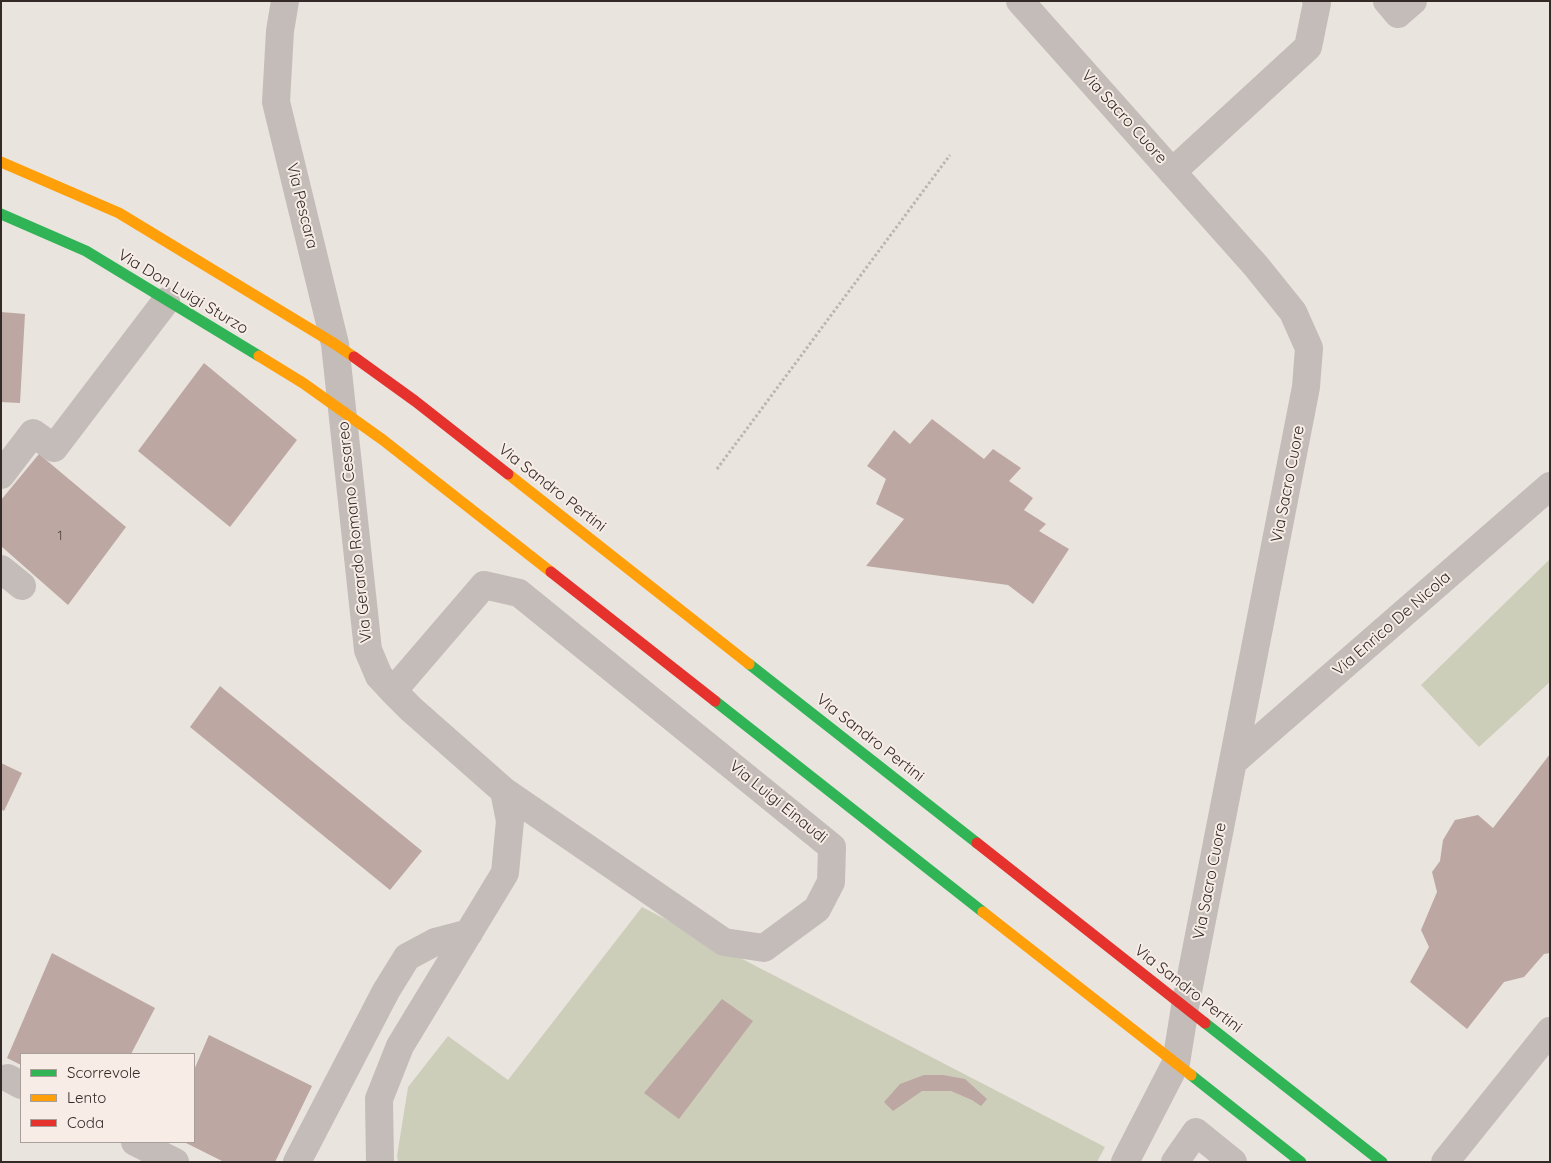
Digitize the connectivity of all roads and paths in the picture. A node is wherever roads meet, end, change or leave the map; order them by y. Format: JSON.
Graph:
{"nodes":[{"id":1,"x":285,"y":1,"type":"edge"},
{"id":2,"x":1020,"y":1,"type":"edge"},
{"id":3,"x":1316,"y":1,"type":"edge"},
{"id":4,"x":1387,"y":1,"type":"edge"},
{"id":5,"x":1413,"y":1,"type":"edge"},
{"id":6,"x":950,"y":155,"type":"dead end"},
{"id":7,"x":1,"y":162,"type":"edge"},
{"id":8,"x":1172,"y":172,"type":"junction"},
{"id":9,"x":1,"y":214,"type":"edge"},
{"id":10,"x":166,"y":300,"type":"junction"},
{"id":11,"x":335,"y":344,"type":"junction"},
{"id":12,"x":342,"y":410,"type":"junction"},
{"id":13,"x":717,"y":469,"type":"dead end"},
{"id":14,"x":1,"y":475,"type":"edge"},
{"id":15,"x":1550,"y":486,"type":"edge"},
{"id":16,"x":1,"y":569,"type":"edge"},
{"id":17,"x":22,"y":586,"type":"dead end"},
{"id":18,"x":393,"y":690,"type":"junction"},
{"id":19,"x":1233,"y":762,"type":"junction"},
{"id":20,"x":504,"y":791,"type":"junction"},
{"id":21,"x":469,"y":933,"type":"junction"},
{"id":22,"x":1185,"y":1007,"type":"junction"},
{"id":23,"x":1550,"y":1031,"type":"edge"},
{"id":24,"x":1176,"y":1063,"type":"junction"},
{"id":25,"x":137,"y":1143,"type":"edge"},
{"id":26,"x":175,"y":1162,"type":"edge"},
{"id":27,"x":297,"y":1162,"type":"edge"},
{"id":28,"x":380,"y":1162,"type":"edge"},
{"id":29,"x":1125,"y":1162,"type":"edge"},
{"id":30,"x":1175,"y":1162,"type":"edge"},
{"id":31,"x":1234,"y":1162,"type":"edge"},
{"id":32,"x":1302,"y":1162,"type":"edge"},
{"id":33,"x":1382,"y":1162,"type":"edge"},
{"id":34,"x":1445,"y":1162,"type":"edge"}],
"edges":[{"from":1,"to":11,"type":"street","name":"Via Pescara"},
{"from":2,"to":8,"type":"street","name":"Via Sacro Cuore"},
{"from":3,"to":8,"type":"street"},
{"from":4,"to":5,"type":"street"},
{"from":6,"to":13,"type":"path"},
{"from":7,"to":11,"type":"street","name":"Via Don Luigi Sturzo"},
{"from":8,"to":19,"type":"street","name":"Via Sacro Cuore"},
{"from":9,"to":10,"type":"street","name":"Via Don Luigi Sturzo"},
{"from":10,"to":12,"type":"street","name":"Via Don Luigi Sturzo"},
{"from":10,"to":14,"type":"street"},
{"from":11,"to":12,"type":"street","name":"Via Pescara"},
{"from":11,"to":22,"type":"street","name":"Via Sandro Pertini"},
{"from":12,"to":18,"type":"street","name":"Via Gerardo Romano Cesareo"},
{"from":12,"to":24,"type":"street"},
{"from":15,"to":19,"type":"street","name":"Via Enrico De Nicola"},
{"from":16,"to":17,"type":"street"},
{"from":18,"to":20,"type":"street","name":"Via Gerardo Romano Cesareo"},
{"from":18,"to":20,"type":"street","name":"Via Luigi Einaudi"},
{"from":19,"to":22,"type":"street","name":"Via Sacro Cuore"},
{"from":20,"to":21,"type":"street"},
{"from":21,"to":27,"type":"street"},
{"from":21,"to":28,"type":"street"},
{"from":22,"to":24,"type":"street","name":"Via Sacro Cuore"},
{"from":22,"to":33,"type":"street","name":"Via Sandro Pertini"},
{"from":23,"to":34,"type":"street"},
{"from":24,"to":29,"type":"street","name":"Via Sacro Cuore"},
{"from":24,"to":32,"type":"street"},
{"from":25,"to":26,"type":"street"},
{"from":30,"to":31,"type":"street"}]}
